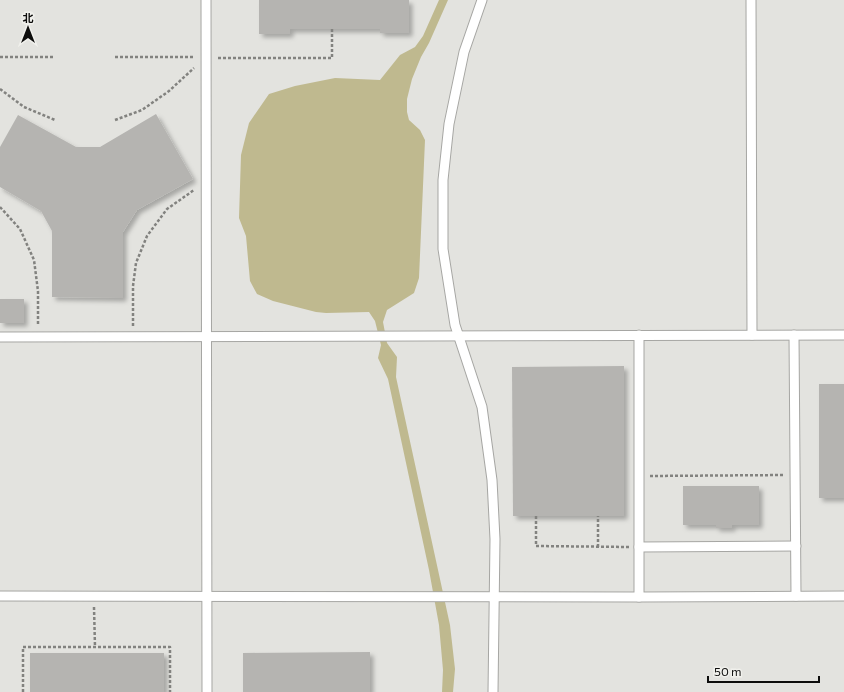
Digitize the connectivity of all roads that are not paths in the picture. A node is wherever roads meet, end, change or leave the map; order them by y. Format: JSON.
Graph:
{"nodes":[{"id":1,"x":206,"y":0,"type":"edge"},
{"id":2,"x":482,"y":0,"type":"edge"},
{"id":3,"x":750,"y":0,"type":"edge"},
{"id":4,"x":639,"y":335,"type":"junction"},
{"id":5,"x":752,"y":335,"type":"junction"},
{"id":6,"x":794,"y":335,"type":"junction"},
{"id":7,"x":844,"y":335,"type":"edge"},
{"id":8,"x":0,"y":336,"type":"edge"},
{"id":9,"x":207,"y":336,"type":"junction"},
{"id":10,"x":459,"y":336,"type":"junction"},
{"id":11,"x":796,"y":546,"type":"junction"},
{"id":12,"x":639,"y":547,"type":"junction"},
{"id":13,"x":0,"y":596,"type":"edge"},
{"id":14,"x":207,"y":596,"type":"junction"},
{"id":15,"x":494,"y":596,"type":"junction"},
{"id":16,"x":796,"y":596,"type":"junction"},
{"id":17,"x":844,"y":596,"type":"edge"},
{"id":18,"x":639,"y":597,"type":"junction"},
{"id":19,"x":207,"y":692,"type":"edge"},
{"id":20,"x":493,"y":692,"type":"edge"}],
"edges":[{"from":1,"to":9,"type":"lane"},
{"from":2,"to":10,"type":"lane"},
{"from":3,"to":5,"type":"lane"},
{"from":4,"to":5,"type":"lane"},
{"from":4,"to":10,"type":"lane"},
{"from":4,"to":12,"type":"lane"},
{"from":5,"to":6,"type":"lane"},
{"from":6,"to":7,"type":"lane"},
{"from":6,"to":11,"type":"lane"},
{"from":8,"to":9,"type":"lane"},
{"from":9,"to":10,"type":"lane"},
{"from":9,"to":14,"type":"lane"},
{"from":10,"to":15,"type":"lane"},
{"from":11,"to":12,"type":"lane"},
{"from":11,"to":16,"type":"lane"},
{"from":12,"to":18,"type":"lane"},
{"from":13,"to":14,"type":"lane"},
{"from":14,"to":15,"type":"lane"},
{"from":14,"to":19,"type":"lane"},
{"from":15,"to":18,"type":"lane"},
{"from":15,"to":20,"type":"lane"},
{"from":16,"to":17,"type":"lane"},
{"from":16,"to":18,"type":"lane"}]}
